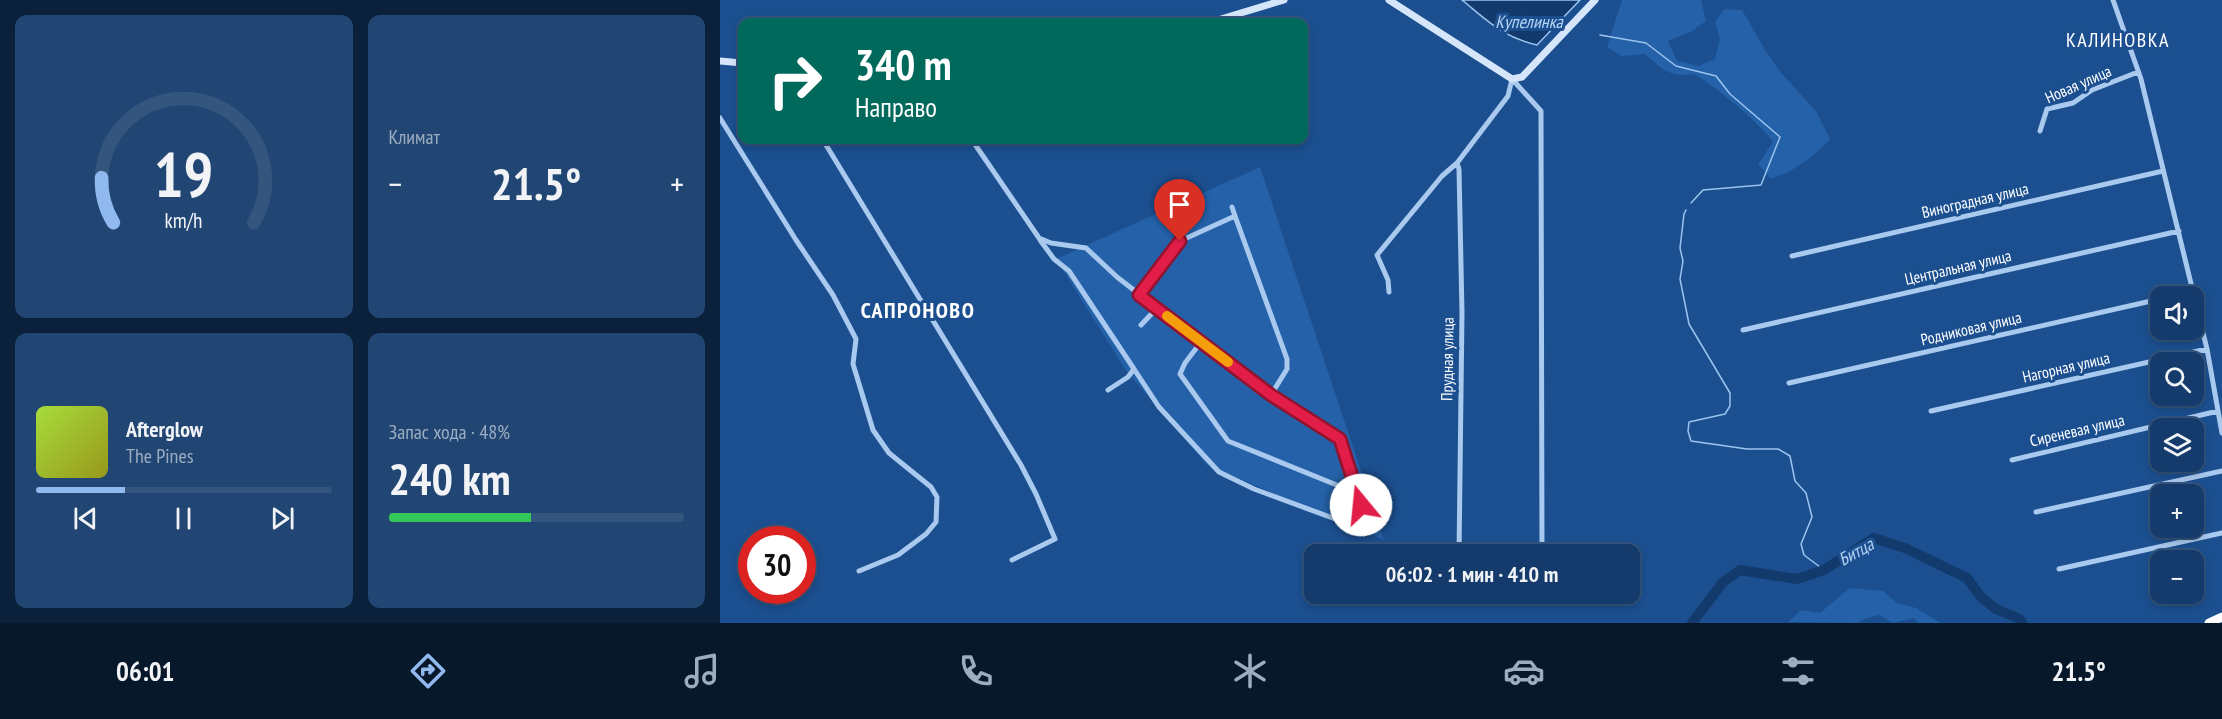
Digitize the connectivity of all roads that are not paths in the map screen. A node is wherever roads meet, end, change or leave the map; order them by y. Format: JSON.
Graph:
{"nodes":[{"id":1,"x":1284,"y":0,"type":"edge"},
{"id":2,"x":1389,"y":0,"type":"edge"},
{"id":3,"x":1594,"y":0,"type":"edge"},
{"id":4,"x":2113,"y":0,"type":"edge"},
{"id":5,"x":1224,"y":18,"type":"edge"},
{"id":6,"x":720,"y":61,"type":"edge"},
{"id":7,"x":738,"y":63,"type":"edge"},
{"id":8,"x":2138,"y":72,"type":"junction"},
{"id":9,"x":1512,"y":79,"type":"junction"},
{"id":10,"x":720,"y":118,"type":"edge"},
{"id":11,"x":2040,"y":131,"type":"dead end"},
{"id":12,"x":825,"y":144,"type":"edge"},
{"id":13,"x":975,"y":144,"type":"edge"},
{"id":14,"x":1457,"y":163,"type":"junction"},
{"id":15,"x":2163,"y":171,"type":"junction"},
{"id":16,"x":1232,"y":207,"type":"dead end"},
{"id":17,"x":1235,"y":216,"type":"junction"},
{"id":18,"x":2179,"y":231,"type":"junction"},
{"id":19,"x":1039,"y":238,"type":"junction"},
{"id":20,"x":1792,"y":256,"type":"dead end"},
{"id":21,"x":2191,"y":286,"type":"edge"},
{"id":22,"x":1389,"y":292,"type":"dead end"},
{"id":23,"x":1139,"y":295,"type":"junction"},
{"id":24,"x":2150,"y":301,"type":"edge"},
{"id":25,"x":1157,"y":308,"type":"junction"},
{"id":26,"x":1141,"y":325,"type":"dead end"},
{"id":27,"x":1743,"y":330,"type":"dead end"},
{"id":28,"x":2204,"y":337,"type":"edge"},
{"id":29,"x":1201,"y":342,"type":"junction"},
{"id":30,"x":2207,"y":349,"type":"junction"},
{"id":31,"x":1134,"y":369,"type":"junction"},
{"id":32,"x":1789,"y":383,"type":"dead end"},
{"id":33,"x":1108,"y":390,"type":"dead end"},
{"id":34,"x":1271,"y":395,"type":"junction"},
{"id":35,"x":1931,"y":411,"type":"dead end"},
{"id":36,"x":2218,"y":411,"type":"junction"},
{"id":37,"x":2222,"y":433,"type":"edge"},
{"id":38,"x":2012,"y":460,"type":"dead end"},
{"id":39,"x":2222,"y":471,"type":"edge"},
{"id":40,"x":1357,"y":491,"type":"junction"},
{"id":41,"x":2036,"y":512,"type":"dead end"},
{"id":42,"x":2222,"y":533,"type":"edge"},
{"id":43,"x":1460,"y":544,"type":"edge"},
{"id":44,"x":1542,"y":544,"type":"edge"},
{"id":45,"x":1012,"y":560,"type":"dead end"},
{"id":46,"x":2059,"y":568,"type":"dead end"},
{"id":47,"x":859,"y":571,"type":"dead end"},
{"id":48,"x":2222,"y":617,"type":"edge"},
{"id":49,"x":2209,"y":623,"type":"edge"}],
"edges":[{"from":1,"to":5,"type":"street"},
{"from":2,"to":9,"type":"street"},
{"from":3,"to":9,"type":"street"},
{"from":4,"to":8,"type":"street"},
{"from":6,"to":7,"type":"street"},
{"from":8,"to":11,"type":"street","name":"Новая улица"},
{"from":8,"to":15,"type":"street"},
{"from":9,"to":14,"type":"street"},
{"from":9,"to":44,"type":"street"},
{"from":10,"to":47,"type":"street"},
{"from":12,"to":45,"type":"street"},
{"from":13,"to":19,"type":"street"},
{"from":14,"to":22,"type":"street"},
{"from":14,"to":43,"type":"street","name":"Прудная улица"},
{"from":15,"to":18,"type":"street"},
{"from":15,"to":20,"type":"street","name":"Виноградная улица"},
{"from":16,"to":17,"type":"street"},
{"from":17,"to":23,"type":"street"},
{"from":17,"to":34,"type":"street"},
{"from":18,"to":21,"type":"street"},
{"from":18,"to":27,"type":"street","name":"Центральная улица"},
{"from":19,"to":23,"type":"street"},
{"from":19,"to":31,"type":"street"},
{"from":23,"to":25,"type":"street"},
{"from":24,"to":32,"type":"street","name":"Родниковая улица"},
{"from":25,"to":26,"type":"street"},
{"from":25,"to":29,"type":"street"},
{"from":28,"to":30,"type":"street"},
{"from":29,"to":34,"type":"street"},
{"from":29,"to":40,"type":"street"},
{"from":30,"to":35,"type":"street","name":"Нагорная улица"},
{"from":30,"to":36,"type":"street"},
{"from":31,"to":33,"type":"street"},
{"from":31,"to":40,"type":"street"},
{"from":34,"to":40,"type":"street"},
{"from":36,"to":37,"type":"street"},
{"from":36,"to":38,"type":"street","name":"Сиреневая улица"},
{"from":39,"to":41,"type":"street"},
{"from":42,"to":46,"type":"street"},
{"from":48,"to":49,"type":"highway"}]}
